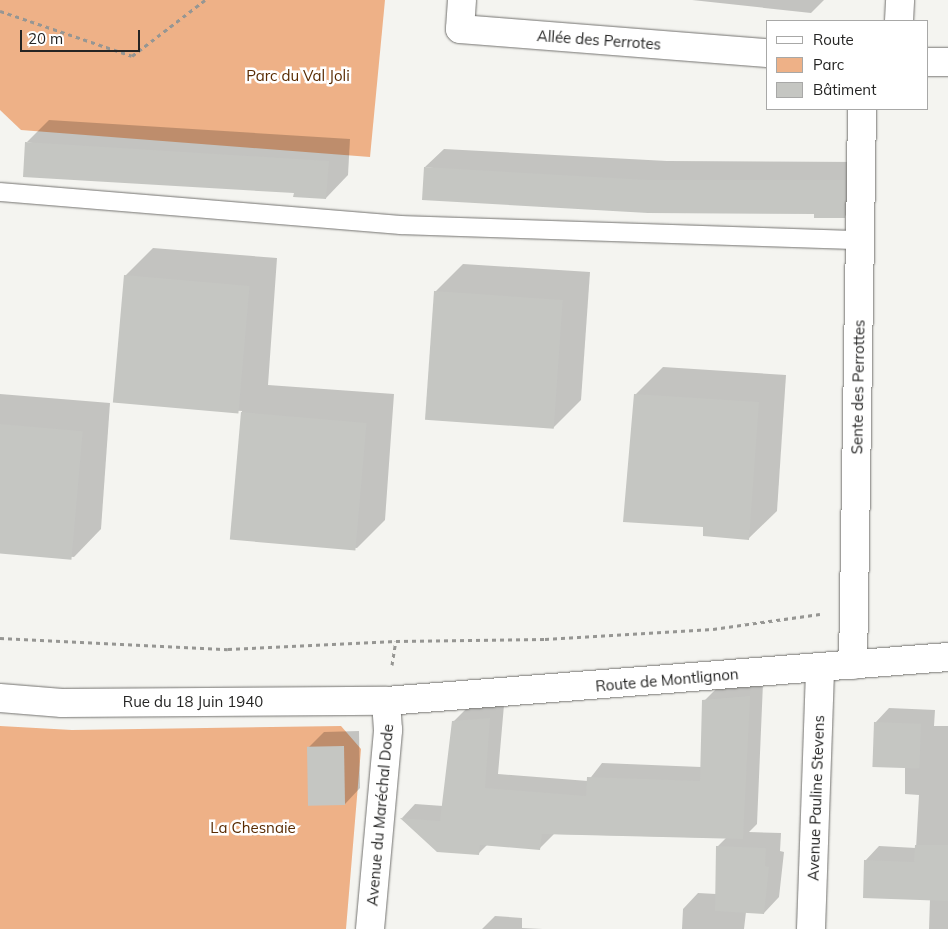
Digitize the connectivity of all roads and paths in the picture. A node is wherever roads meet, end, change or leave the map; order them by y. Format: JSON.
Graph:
{"nodes":[{"id":1,"x":205,"y":0,"type":"edge"},
{"id":2,"x":462,"y":0,"type":"edge"},
{"id":3,"x":900,"y":0,"type":"edge"},
{"id":4,"x":0,"y":11,"type":"edge"},
{"id":5,"x":899,"y":20,"type":"edge"},
{"id":6,"x":766,"y":53,"type":"edge"},
{"id":7,"x":928,"y":62,"type":"edge"},
{"id":8,"x":948,"y":62,"type":"edge"},
{"id":9,"x":862,"y":110,"type":"edge"},
{"id":10,"x":0,"y":192,"type":"edge"},
{"id":11,"x":860,"y":240,"type":"junction"},
{"id":12,"x":854,"y":610,"type":"junction"},
{"id":13,"x":0,"y":638,"type":"edge"},
{"id":14,"x":948,"y":656,"type":"edge"},
{"id":15,"x":853,"y":665,"type":"junction"},
{"id":16,"x":820,"y":667,"type":"junction"},
{"id":17,"x":0,"y":698,"type":"edge"},
{"id":18,"x":386,"y":700,"type":"junction"},
{"id":19,"x":370,"y":929,"type":"edge"},
{"id":20,"x":811,"y":929,"type":"edge"}],
"edges":[{"from":1,"to":4,"type":"path"},
{"from":2,"to":6,"type":"street","name":"Allée des Perrotes"},
{"from":3,"to":5,"type":"street"},
{"from":7,"to":8,"type":"street"},
{"from":9,"to":11,"type":"street","name":"Sente des Perrottes"},
{"from":10,"to":11,"type":"lane"},
{"from":11,"to":12,"type":"street","name":"Sente des Perrottes"},
{"from":12,"to":13,"type":"path"},
{"from":12,"to":15,"type":"street","name":"Sente des Perrottes"},
{"from":14,"to":15,"type":"street","name":"Route de Montlignon"},
{"from":15,"to":16,"type":"street","name":"Route de Montlignon"},
{"from":16,"to":18,"type":"street","name":"Route de Montlignon"},
{"from":16,"to":20,"type":"street","name":"Avenue Pauline Stevens"},
{"from":17,"to":18,"type":"street","name":"Rue du 18 Juin 1940"},
{"from":18,"to":19,"type":"street","name":"Avenue du Maréchal Dode"}]}
